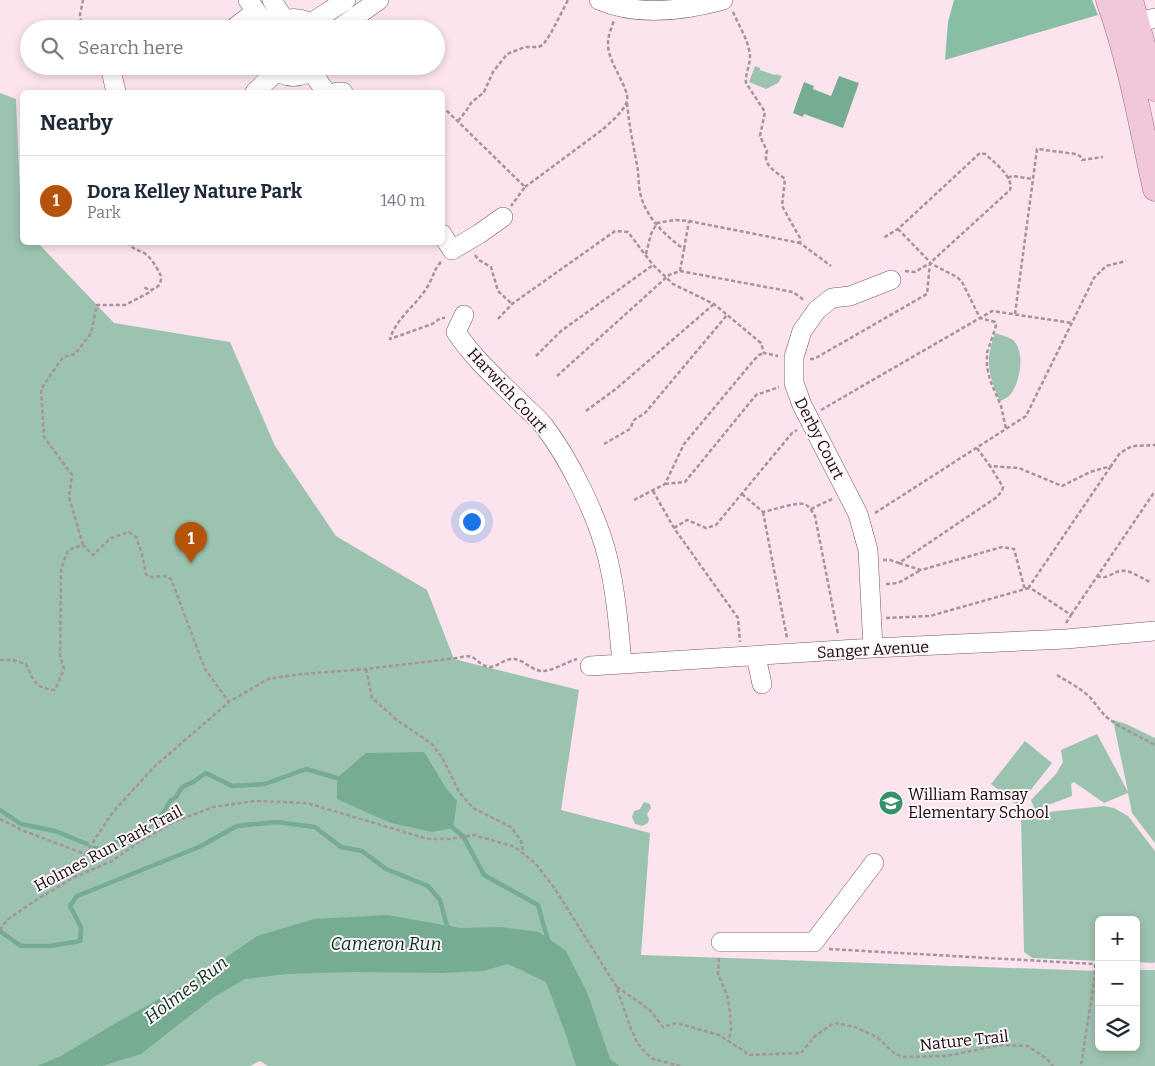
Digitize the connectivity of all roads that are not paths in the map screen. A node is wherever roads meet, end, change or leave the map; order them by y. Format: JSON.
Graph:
{"nodes":[{"id":1,"x":272,"y":0,"type":"edge"},
{"id":2,"x":346,"y":0,"type":"edge"},
{"id":3,"x":379,"y":0,"type":"edge"},
{"id":4,"x":599,"y":0,"type":"edge"},
{"id":5,"x":1108,"y":0,"type":"edge"},
{"id":6,"x":1131,"y":0,"type":"edge"},
{"id":7,"x":727,"y":5,"type":"edge"},
{"id":8,"x":252,"y":6,"type":"edge"},
{"id":9,"x":240,"y":20,"type":"edge"},
{"id":10,"x":268,"y":20,"type":"edge"},
{"id":11,"x":274,"y":20,"type":"edge"},
{"id":12,"x":289,"y":20,"type":"edge"},
{"id":13,"x":305,"y":20,"type":"edge"},
{"id":14,"x":321,"y":20,"type":"edge"},
{"id":15,"x":351,"y":20,"type":"edge"},
{"id":16,"x":1137,"y":23,"type":"edge"},
{"id":17,"x":112,"y":75,"type":"edge"},
{"id":18,"x":269,"y":75,"type":"edge"},
{"id":19,"x":283,"y":75,"type":"edge"},
{"id":20,"x":305,"y":75,"type":"edge"},
{"id":21,"x":317,"y":75,"type":"edge"},
{"id":22,"x":1155,"y":88,"type":"edge"},
{"id":23,"x":116,"y":90,"type":"edge"},
{"id":24,"x":257,"y":90,"type":"edge"},
{"id":25,"x":325,"y":90,"type":"edge"},
{"id":26,"x":1155,"y":189,"type":"edge"},
{"id":27,"x":503,"y":217,"type":"road end"},
{"id":28,"x":453,"y":242,"type":"edge"},
{"id":29,"x":896,"y":275,"type":"road end"},
{"id":30,"x":464,"y":315,"type":"dead end"},
{"id":31,"x":1155,"y":632,"type":"edge"},
{"id":32,"x":873,"y":648,"type":"junction"},
{"id":33,"x":752,"y":649,"type":"junction"},
{"id":34,"x":622,"y":664,"type":"junction"},
{"id":35,"x":590,"y":666,"type":"road end"},
{"id":36,"x":762,"y":684,"type":"dead end"},
{"id":37,"x":874,"y":863,"type":"dead end"},
{"id":38,"x":721,"y":942,"type":"dead end"}],
"edges":[{"from":1,"to":11,"type":"street"},
{"from":2,"to":14,"type":"street"},
{"from":3,"to":15,"type":"street"},
{"from":4,"to":7,"type":"street"},
{"from":5,"to":16,"type":"main road"},
{"from":6,"to":16,"type":"main road"},
{"from":8,"to":9,"type":"street"},
{"from":8,"to":10,"type":"street"},
{"from":12,"to":13,"type":"street"},
{"from":16,"to":22,"type":"main road"},
{"from":16,"to":26,"type":"main road"},
{"from":17,"to":23,"type":"street"},
{"from":18,"to":24,"type":"street"},
{"from":19,"to":20,"type":"street"},
{"from":21,"to":25,"type":"street"},
{"from":27,"to":28,"type":"street"},
{"from":29,"to":32,"type":"street","name":"Derby Court"},
{"from":30,"to":34,"type":"street","name":"Harwich Court"},
{"from":31,"to":32,"type":"street","name":"Sanger Avenue"},
{"from":32,"to":33,"type":"street","name":"Sanger Avenue"},
{"from":33,"to":34,"type":"street","name":"Sanger Avenue"},
{"from":33,"to":36,"type":"street"},
{"from":34,"to":35,"type":"street","name":"Sanger Avenue"},
{"from":37,"to":38,"type":"street"}]}
